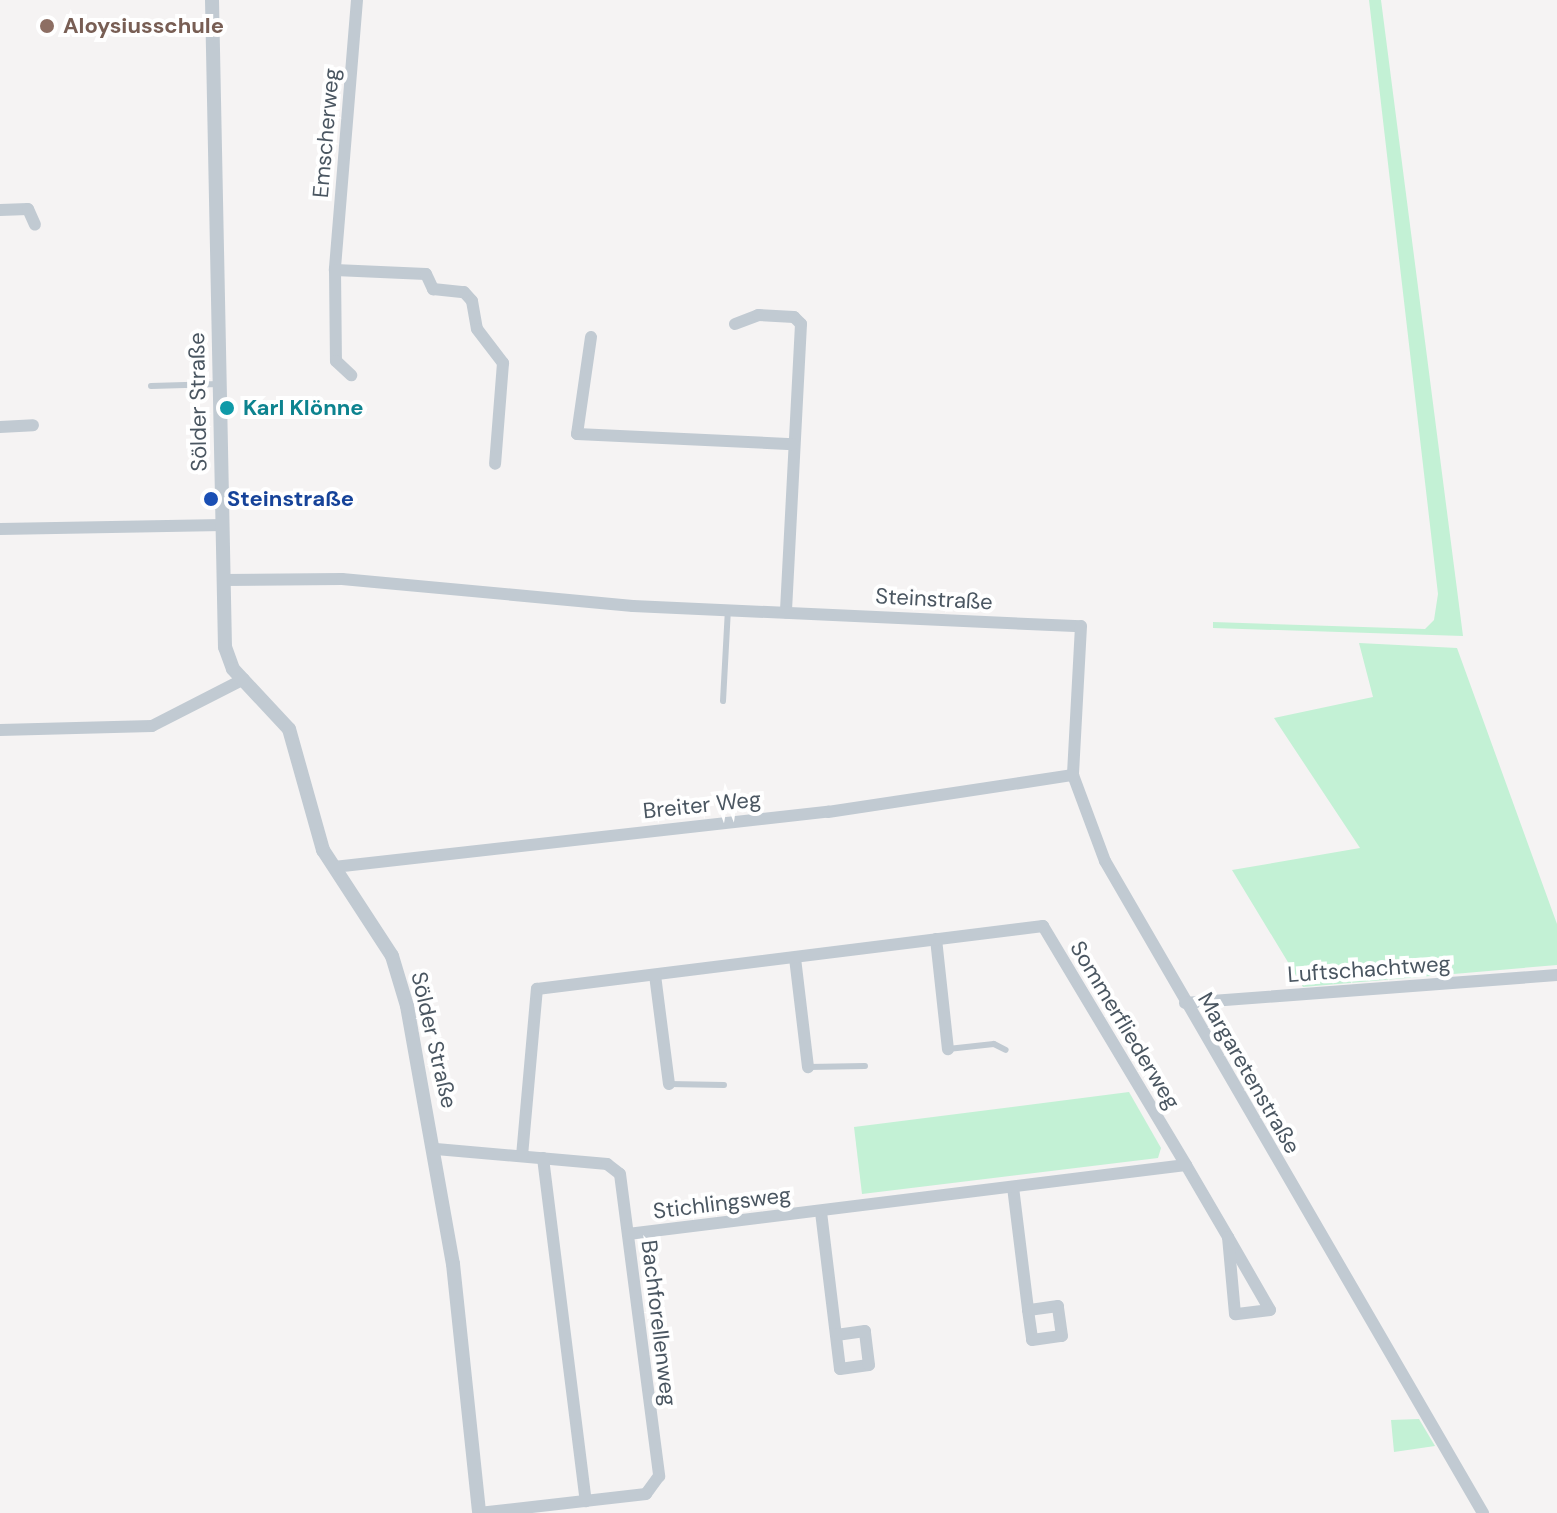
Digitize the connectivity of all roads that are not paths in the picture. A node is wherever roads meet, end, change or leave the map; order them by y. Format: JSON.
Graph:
{"nodes":[{"id":1,"x":212,"y":0,"type":"edge"},
{"id":2,"x":357,"y":0,"type":"edge"},
{"id":3,"x":0,"y":210,"type":"edge"},
{"id":4,"x":35,"y":225,"type":"dead end"},
{"id":5,"x":335,"y":270,"type":"junction"},
{"id":6,"x":735,"y":324,"type":"dead end"},
{"id":7,"x":591,"y":337,"type":"dead end"},
{"id":8,"x":351,"y":375,"type":"dead end"},
{"id":9,"x":219,"y":384,"type":"junction"},
{"id":10,"x":151,"y":386,"type":"dead end"},
{"id":11,"x":33,"y":425,"type":"dead end"},
{"id":12,"x":0,"y":427,"type":"edge"},
{"id":13,"x":793,"y":444,"type":"junction"},
{"id":14,"x":495,"y":464,"type":"dead end"},
{"id":15,"x":223,"y":525,"type":"junction"},
{"id":16,"x":0,"y":529,"type":"edge"},
{"id":17,"x":224,"y":580,"type":"junction"},
{"id":18,"x":728,"y":610,"type":"junction"},
{"id":19,"x":786,"y":613,"type":"junction"},
{"id":20,"x":1081,"y":626,"type":"joint"},
{"id":21,"x":244,"y":679,"type":"junction"},
{"id":22,"x":723,"y":701,"type":"dead end"},
{"id":23,"x":0,"y":730,"type":"edge"},
{"id":24,"x":1073,"y":775,"type":"junction"},
{"id":25,"x":334,"y":867,"type":"junction"},
{"id":26,"x":936,"y":939,"type":"junction"},
{"id":27,"x":795,"y":958,"type":"junction"},
{"id":28,"x":655,"y":975,"type":"junction"},
{"id":29,"x":1557,"y":975,"type":"edge"},
{"id":30,"x":1185,"y":1003,"type":"junction"},
{"id":31,"x":948,"y":1049,"type":"joint"},
{"id":32,"x":1006,"y":1050,"type":"dead end"},
{"id":33,"x":865,"y":1066,"type":"dead end"},
{"id":34,"x":808,"y":1067,"type":"joint"},
{"id":35,"x":669,"y":1084,"type":"joint"},
{"id":36,"x":724,"y":1085,"type":"dead end"},
{"id":37,"x":436,"y":1149,"type":"junction"},
{"id":38,"x":522,"y":1156,"type":"junction"},
{"id":39,"x":543,"y":1158,"type":"junction"},
{"id":40,"x":1186,"y":1165,"type":"junction"},
{"id":41,"x":1013,"y":1187,"type":"junction"},
{"id":42,"x":821,"y":1212,"type":"junction"},
{"id":43,"x":628,"y":1234,"type":"junction"},
{"id":44,"x":1228,"y":1237,"type":"junction"},
{"id":45,"x":1028,"y":1310,"type":"dead end"},
{"id":46,"x":836,"y":1335,"type":"dead end"},
{"id":47,"x":586,"y":1501,"type":"junction"},
{"id":48,"x":479,"y":1513,"type":"edge"},
{"id":49,"x":1483,"y":1513,"type":"edge"}],
"edges":[{"from":1,"to":9,"type":"street","name":"Sölder Straße"},
{"from":2,"to":5,"type":"street","name":"Emscherweg"},
{"from":3,"to":4,"type":"street"},
{"from":5,"to":8,"type":"street","name":"Emscherweg"},
{"from":5,"to":14,"type":"street"},
{"from":6,"to":13,"type":"street"},
{"from":7,"to":13,"type":"street"},
{"from":9,"to":10,"type":"lane"},
{"from":9,"to":15,"type":"street","name":"Sölder Straße"},
{"from":11,"to":12,"type":"street"},
{"from":13,"to":19,"type":"street"},
{"from":15,"to":16,"type":"street"},
{"from":15,"to":17,"type":"street","name":"Sölder Straße"},
{"from":17,"to":18,"type":"street","name":"Steinstraße"},
{"from":17,"to":21,"type":"street","name":"Sölder Straße"},
{"from":18,"to":19,"type":"street","name":"Steinstraße"},
{"from":18,"to":22,"type":"lane"},
{"from":19,"to":20,"type":"street","name":"Steinstraße"},
{"from":20,"to":24,"type":"street","name":"Margaretenstraße"},
{"from":21,"to":23,"type":"street"},
{"from":21,"to":25,"type":"street","name":"Sölder Straße"},
{"from":24,"to":25,"type":"street","name":"Breiter Weg"},
{"from":24,"to":30,"type":"street","name":"Margaretenstraße"},
{"from":25,"to":37,"type":"street","name":"Sölder Straße"},
{"from":26,"to":27,"type":"street","name":"Sommerfliederweg"},
{"from":26,"to":31,"type":"street"},
{"from":26,"to":40,"type":"street","name":"Sommerfliederweg"},
{"from":27,"to":28,"type":"street","name":"Sommerfliederweg"},
{"from":27,"to":34,"type":"street"},
{"from":28,"to":35,"type":"street"},
{"from":28,"to":38,"type":"street","name":"Sommerfliederweg"},
{"from":29,"to":30,"type":"street","name":"Luftschachtweg"},
{"from":30,"to":49,"type":"street","name":"Margaretenstraße"},
{"from":31,"to":32,"type":"lane"},
{"from":33,"to":34,"type":"lane"},
{"from":35,"to":36,"type":"lane"},
{"from":37,"to":38,"type":"street","name":"Bachforellenweg"},
{"from":37,"to":48,"type":"street","name":"Sölder Straße"},
{"from":38,"to":39,"type":"street","name":"Bachforellenweg"},
{"from":39,"to":43,"type":"street","name":"Bachforellenweg"},
{"from":39,"to":47,"type":"street"},
{"from":40,"to":41,"type":"street","name":"Stichlingsweg"},
{"from":40,"to":44,"type":"street","name":"Sommerfliederweg"},
{"from":41,"to":42,"type":"street","name":"Stichlingsweg"},
{"from":41,"to":45,"type":"street"},
{"from":42,"to":43,"type":"street","name":"Stichlingsweg"},
{"from":42,"to":46,"type":"street","name":"Stichlingsweg"},
{"from":43,"to":47,"type":"street","name":"Bachforellenweg"},
{"from":44,"to":44,"type":"street","name":"Sommerfliederweg"},
{"from":47,"to":48,"type":"street","name":"Bachforellenweg"}]}
